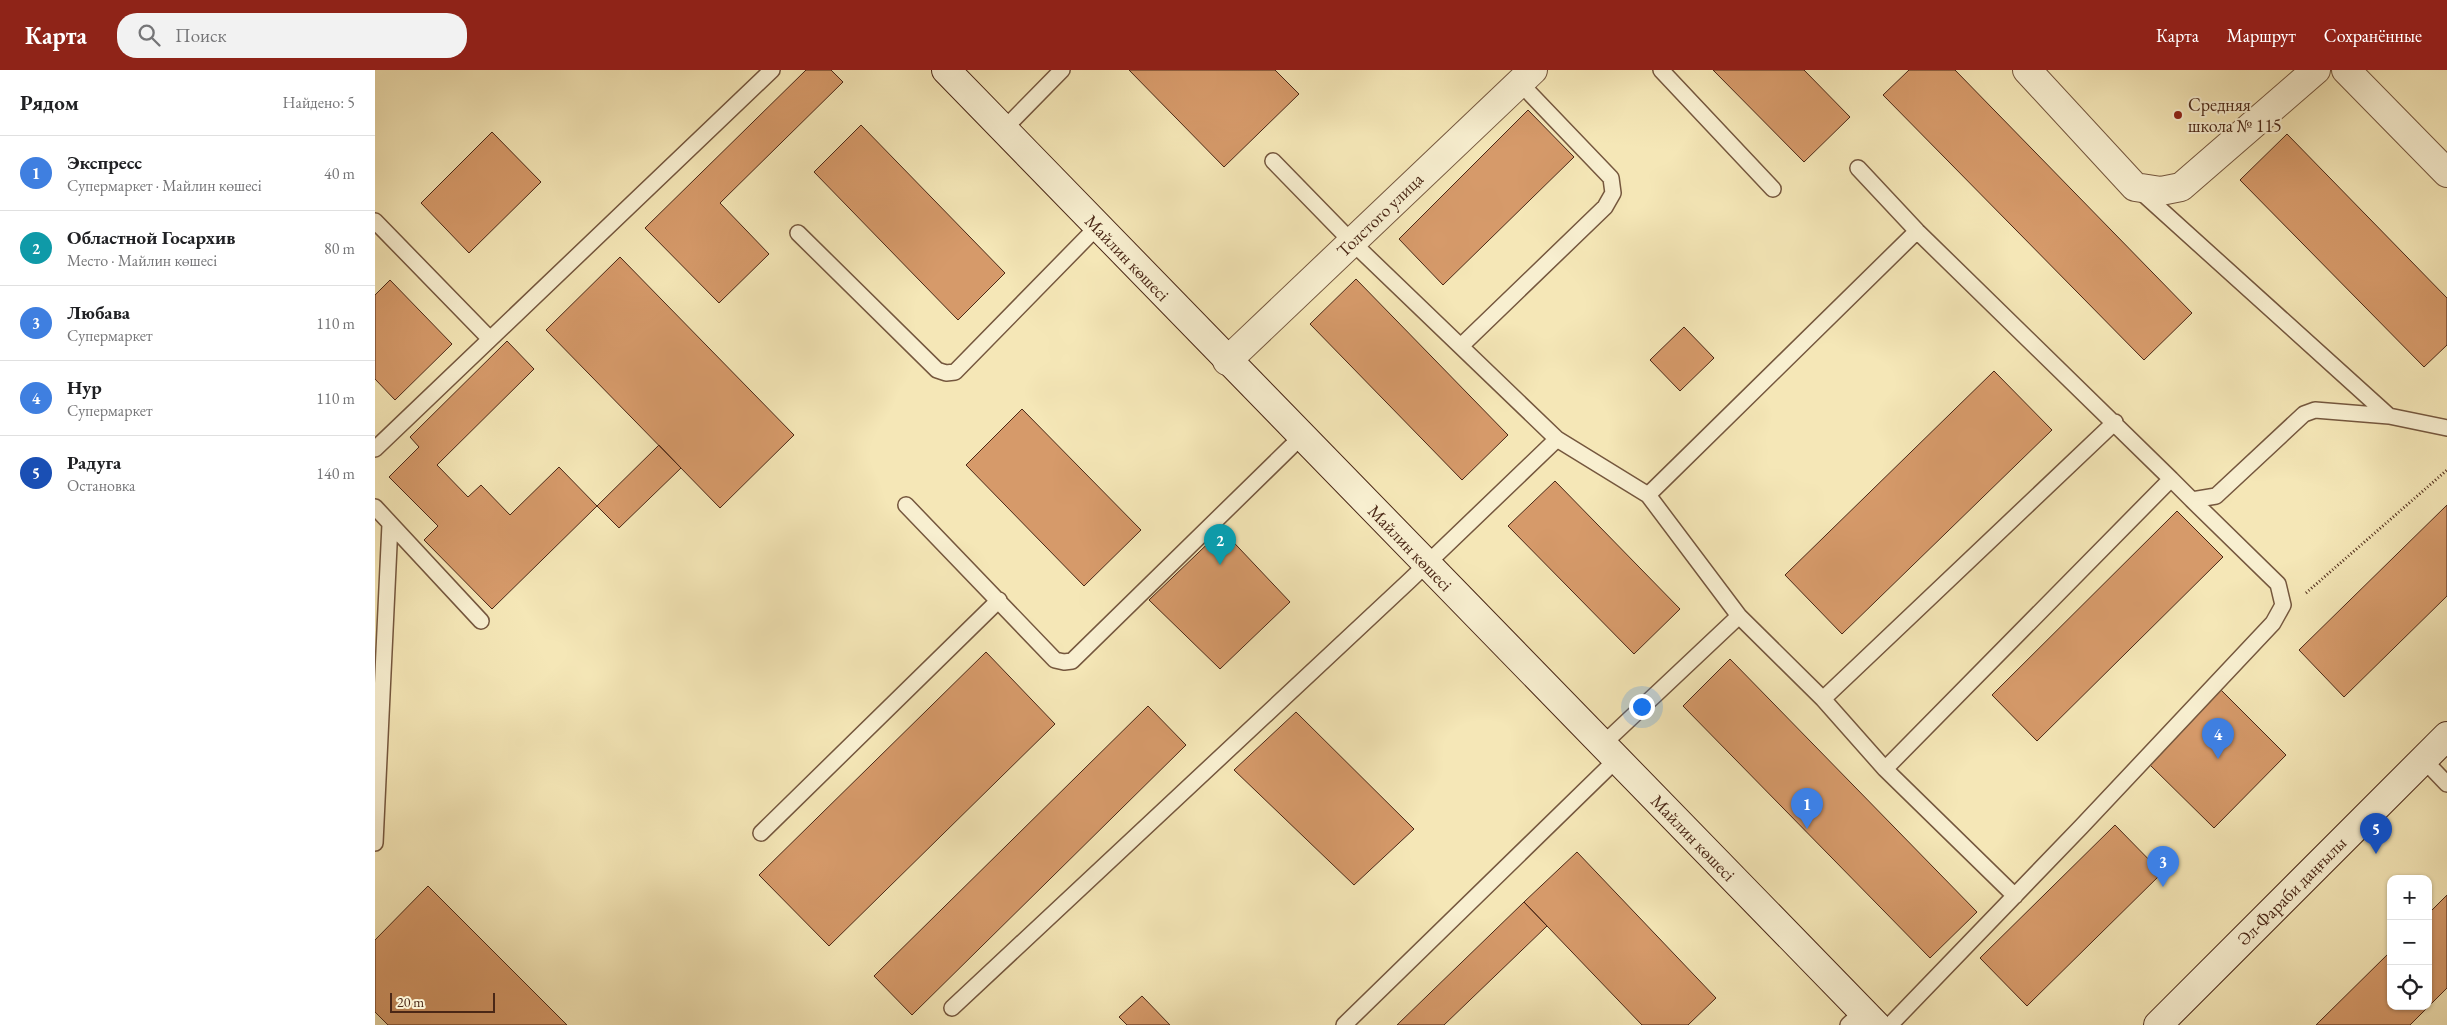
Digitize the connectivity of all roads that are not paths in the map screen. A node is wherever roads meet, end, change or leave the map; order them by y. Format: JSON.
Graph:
{"nodes":[{"id":1,"x":772,"y":70,"type":"edge"},
{"id":2,"x":945,"y":70,"type":"edge"},
{"id":3,"x":1062,"y":70,"type":"edge"},
{"id":4,"x":1661,"y":70,"type":"edge"},
{"id":5,"x":2027,"y":70,"type":"edge"},
{"id":6,"x":2316,"y":70,"type":"edge"},
{"id":7,"x":2346,"y":70,"type":"edge"},
{"id":8,"x":1527,"y":76,"type":"edge"},
{"id":9,"x":1004,"y":129,"type":"junction"},
{"id":10,"x":1273,"y":161,"type":"dead end"},
{"id":11,"x":1858,"y":168,"type":"dead end"},
{"id":12,"x":2447,"y":173,"type":"edge"},
{"id":13,"x":2135,"y":187,"type":"junction"},
{"id":14,"x":1773,"y":189,"type":"dead end"},
{"id":15,"x":375,"y":221,"type":"edge"},
{"id":16,"x":1097,"y":227,"type":"junction"},
{"id":17,"x":1917,"y":231,"type":"junction"},
{"id":18,"x":798,"y":233,"type":"dead end"},
{"id":19,"x":1352,"y":242,"type":"junction"},
{"id":20,"x":490,"y":339,"type":"junction"},
{"id":21,"x":1462,"y":345,"type":"junction"},
{"id":22,"x":1227,"y":360,"type":"junction"},
{"id":23,"x":2389,"y":416,"type":"junction"},
{"id":24,"x":2115,"y":422,"type":"junction"},
{"id":25,"x":2447,"y":428,"type":"edge"},
{"id":26,"x":1301,"y":437,"type":"junction"},
{"id":27,"x":1557,"y":439,"type":"junction"},
{"id":28,"x":375,"y":449,"type":"edge"},
{"id":29,"x":2171,"y":479,"type":"junction"},
{"id":30,"x":1648,"y":495,"type":"junction"},
{"id":31,"x":2192,"y":500,"type":"junction"},
{"id":32,"x":907,"y":505,"type":"dead end"},
{"id":33,"x":375,"y":507,"type":"edge"},
{"id":34,"x":390,"y":524,"type":"junction"},
{"id":35,"x":1426,"y":564,"type":"junction"},
{"id":36,"x":999,"y":600,"type":"junction"},
{"id":37,"x":1739,"y":616,"type":"junction"},
{"id":38,"x":481,"y":621,"type":"dead end"},
{"id":39,"x":1823,"y":699,"type":"junction"},
{"id":40,"x":2447,"y":736,"type":"edge"},
{"id":41,"x":1610,"y":752,"type":"junction"},
{"id":42,"x":2424,"y":760,"type":"junction"},
{"id":43,"x":1885,"y":769,"type":"junction"},
{"id":44,"x":2447,"y":784,"type":"edge"},
{"id":45,"x":761,"y":833,"type":"dead end"},
{"id":46,"x":375,"y":843,"type":"edge"},
{"id":47,"x":2015,"y":896,"type":"junction"},
{"id":48,"x":952,"y":1008,"type":"dead end"},
{"id":49,"x":1862,"y":1020,"type":"edge"},
{"id":50,"x":1344,"y":1025,"type":"edge"},
{"id":51,"x":1890,"y":1025,"type":"edge"},
{"id":52,"x":2158,"y":1025,"type":"edge"}],
"edges":[{"from":1,"to":20,"type":"lane"},
{"from":2,"to":9,"type":"main road","name":"Майлин көшесі"},
{"from":3,"to":9,"type":"lane"},
{"from":4,"to":14,"type":"lane"},
{"from":5,"to":13,"type":"main road"},
{"from":6,"to":13,"type":"main road"},
{"from":7,"to":12,"type":"main road"},
{"from":8,"to":19,"type":"main road","name":"Толстого улица"},
{"from":8,"to":21,"type":"lane"},
{"from":9,"to":16,"type":"main road","name":"Майлин көшесі"},
{"from":10,"to":19,"type":"lane"},
{"from":11,"to":17,"type":"lane"},
{"from":13,"to":23,"type":"lane"},
{"from":15,"to":20,"type":"lane"},
{"from":16,"to":18,"type":"lane"},
{"from":16,"to":22,"type":"main road","name":"Майлин көшесі"},
{"from":17,"to":24,"type":"lane"},
{"from":17,"to":30,"type":"lane"},
{"from":19,"to":21,"type":"lane"},
{"from":19,"to":22,"type":"main road","name":"Толстого улица"},
{"from":20,"to":28,"type":"lane"},
{"from":21,"to":27,"type":"lane"},
{"from":22,"to":26,"type":"main road","name":"Майлин көшесі"},
{"from":23,"to":25,"type":"lane"},
{"from":23,"to":31,"type":"lane"},
{"from":24,"to":29,"type":"lane"},
{"from":24,"to":39,"type":"lane"},
{"from":26,"to":35,"type":"main road","name":"Майлин көшесі"},
{"from":26,"to":36,"type":"lane"},
{"from":27,"to":30,"type":"lane"},
{"from":27,"to":35,"type":"lane"},
{"from":29,"to":31,"type":"lane"},
{"from":29,"to":43,"type":"lane"},
{"from":30,"to":37,"type":"lane"},
{"from":31,"to":47,"type":"lane"},
{"from":32,"to":36,"type":"lane"},
{"from":33,"to":34,"type":"lane"},
{"from":34,"to":38,"type":"lane"},
{"from":34,"to":46,"type":"lane"},
{"from":35,"to":41,"type":"main road","name":"Майлин көшесі"},
{"from":35,"to":48,"type":"lane"},
{"from":36,"to":45,"type":"lane"},
{"from":37,"to":39,"type":"lane"},
{"from":37,"to":41,"type":"lane"},
{"from":39,"to":43,"type":"lane"},
{"from":40,"to":42,"type":"main road","name":"Әл-Фараби даңғылы"},
{"from":41,"to":49,"type":"main road","name":"Майлин көшесі"},
{"from":41,"to":50,"type":"lane"},
{"from":42,"to":44,"type":"lane"},
{"from":42,"to":52,"type":"main road","name":"Әл-Фараби даңғылы"},
{"from":43,"to":47,"type":"lane"},
{"from":47,"to":51,"type":"lane"}]}
